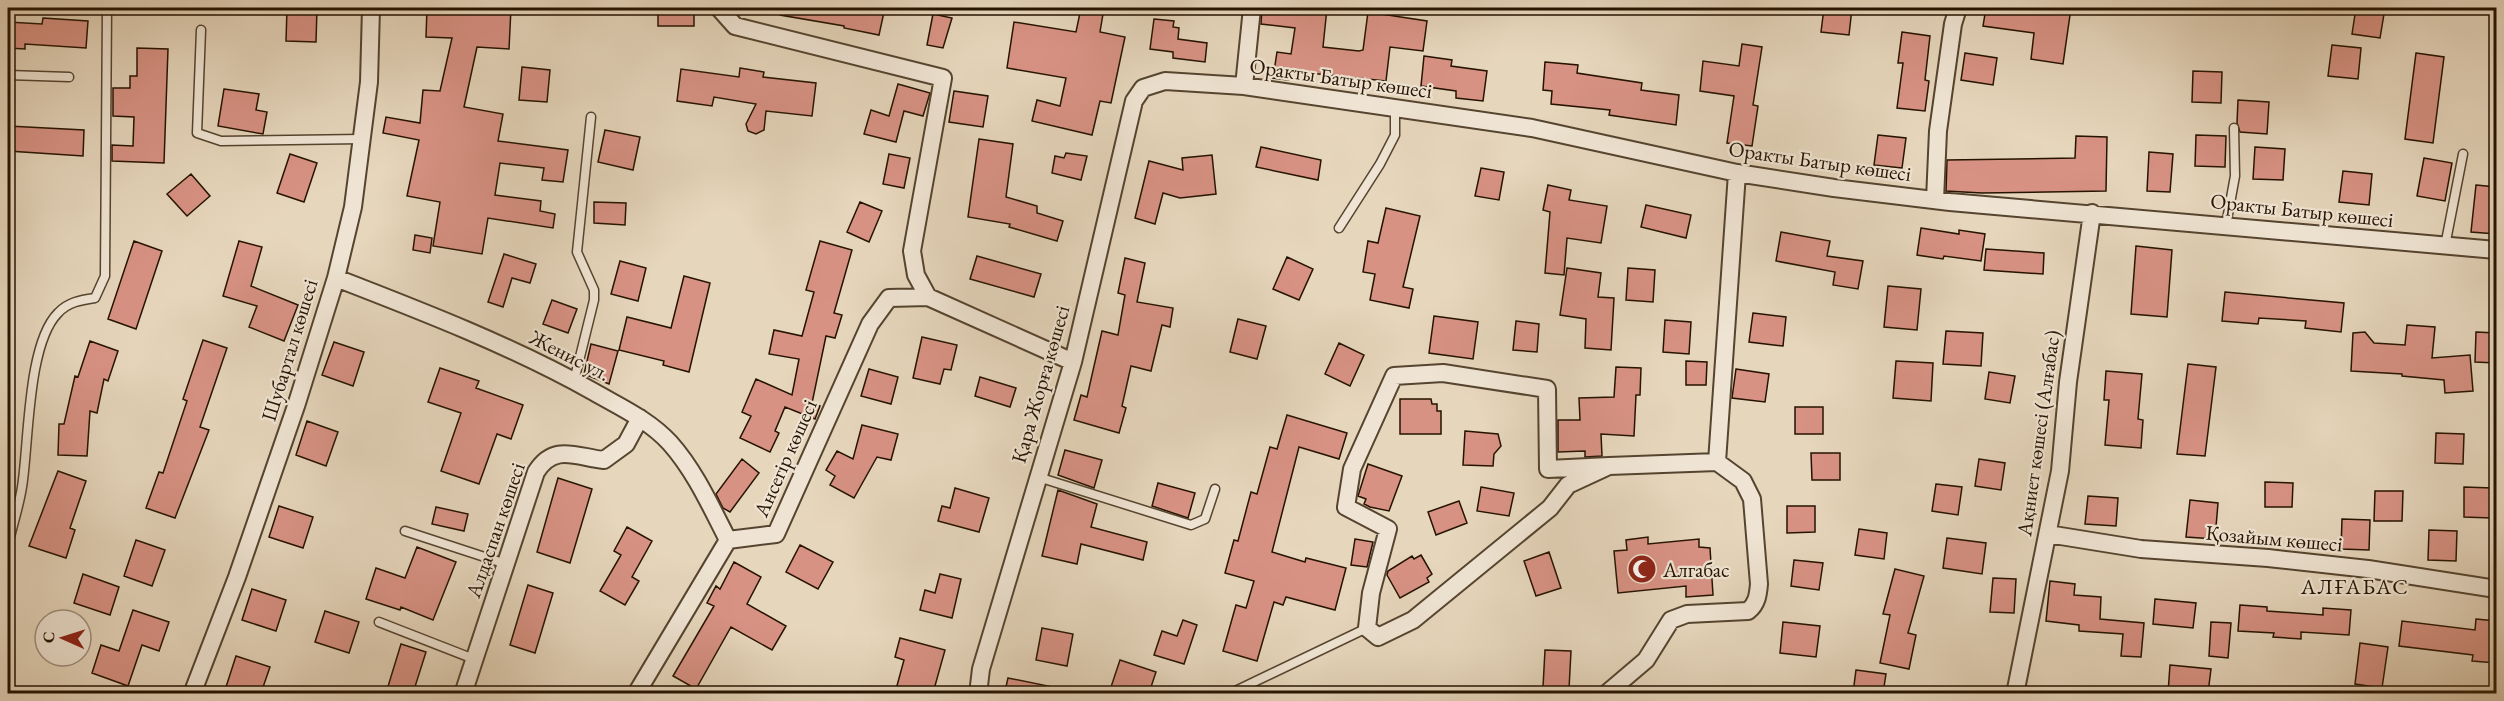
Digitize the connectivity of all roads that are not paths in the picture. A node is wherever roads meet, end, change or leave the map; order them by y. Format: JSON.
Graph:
{"nodes":[{"id":1,"x":107,"y":8,"type":"edge"},
{"id":2,"x":371,"y":8,"type":"edge"},
{"id":3,"x":719,"y":8,"type":"edge"},
{"id":4,"x":1252,"y":8,"type":"edge"},
{"id":5,"x":1958,"y":8,"type":"edge"},
{"id":6,"x":201,"y":30,"type":"dead end"},
{"id":7,"x":8,"y":75,"type":"edge"},
{"id":8,"x":69,"y":77,"type":"dead end"},
{"id":9,"x":1244,"y":86,"type":"junction"},
{"id":10,"x":1143,"y":88,"type":"joint"},
{"id":11,"x":1395,"y":108,"type":"junction"},
{"id":12,"x":591,"y":117,"type":"dead end"},
{"id":13,"x":2234,"y":128,"type":"dead end"},
{"id":14,"x":362,"y":139,"type":"junction"},
{"id":15,"x":2463,"y":154,"type":"dead end"},
{"id":16,"x":1737,"y":173,"type":"junction"},
{"id":17,"x":1935,"y":200,"type":"junction"},
{"id":18,"x":2092,"y":213,"type":"junction"},
{"id":19,"x":2226,"y":225,"type":"junction"},
{"id":20,"x":1340,"y":228,"type":"dead end"},
{"id":21,"x":2445,"y":247,"type":"junction"},
{"id":22,"x":2496,"y":250,"type":"edge"},
{"id":23,"x":336,"y":278,"type":"junction"},
{"id":24,"x":928,"y":297,"type":"junction"},
{"id":25,"x":1073,"y":362,"type":"junction"},
{"id":26,"x":574,"y":381,"type":"junction"},
{"id":27,"x":640,"y":418,"type":"junction"},
{"id":28,"x":1717,"y":462,"type":"junction"},
{"id":29,"x":1609,"y":466,"type":"junction"},
{"id":30,"x":1037,"y":477,"type":"junction"},
{"id":31,"x":1215,"y":489,"type":"dead end"},
{"id":32,"x":405,"y":531,"type":"dead end"},
{"id":33,"x":2048,"y":534,"type":"junction"},
{"id":34,"x":728,"y":540,"type":"junction"},
{"id":35,"x":8,"y":546,"type":"edge"},
{"id":36,"x":506,"y":564,"type":"junction"},
{"id":37,"x":2496,"y":589,"type":"edge"},
{"id":38,"x":379,"y":622,"type":"dead end"},
{"id":39,"x":1367,"y":628,"type":"junction"},
{"id":40,"x":474,"y":659,"type":"junction"},
{"id":41,"x":192,"y":693,"type":"edge"},
{"id":42,"x":463,"y":693,"type":"edge"},
{"id":43,"x":636,"y":693,"type":"edge"},
{"id":44,"x":978,"y":693,"type":"edge"},
{"id":45,"x":1229,"y":693,"type":"edge"},
{"id":46,"x":1606,"y":693,"type":"edge"},
{"id":47,"x":2015,"y":693,"type":"edge"}],
"edges":[{"from":1,"to":35,"type":"lane"},
{"from":2,"to":14,"type":"street","name":"Шубартал көшесі"},
{"from":3,"to":24,"type":"street"},
{"from":4,"to":9,"type":"street"},
{"from":5,"to":17,"type":"street"},
{"from":6,"to":14,"type":"lane"},
{"from":7,"to":8,"type":"lane"},
{"from":9,"to":10,"type":"street","name":"Оракты Батыр көшесі"},
{"from":9,"to":11,"type":"street","name":"Оракты Батыр көшесі"},
{"from":10,"to":25,"type":"street","name":"Қара Жорға көшесі"},
{"from":11,"to":16,"type":"street","name":"Оракты Батыр көшесі"},
{"from":11,"to":20,"type":"lane"},
{"from":12,"to":26,"type":"lane"},
{"from":13,"to":19,"type":"lane"},
{"from":14,"to":23,"type":"street","name":"Шубартал көшесі"},
{"from":15,"to":21,"type":"lane"},
{"from":16,"to":17,"type":"street","name":"Оракты Батыр көшесі"},
{"from":16,"to":28,"type":"street"},
{"from":17,"to":18,"type":"street","name":"Оракты Батыр көшесі"},
{"from":18,"to":19,"type":"street","name":"Оракты Батыр көшесі"},
{"from":18,"to":33,"type":"street","name":"Ақниет көшесі (Алғабас)"},
{"from":19,"to":21,"type":"street","name":"Оракты Батыр көшесі"},
{"from":21,"to":22,"type":"street","name":"Оракты Батыр көшесі"},
{"from":23,"to":26,"type":"street","name":"Женис ул."},
{"from":23,"to":41,"type":"street","name":"Шубартал көшесі"},
{"from":24,"to":25,"type":"street","name":"Ансегір көшесі"},
{"from":24,"to":34,"type":"street","name":"Ансегір көшесі"},
{"from":25,"to":30,"type":"street","name":"Қара Жорға көшесі"},
{"from":26,"to":27,"type":"street","name":"Женис ул."},
{"from":27,"to":34,"type":"street","name":"Женис ул."},
{"from":27,"to":36,"type":"street","name":"Алдаспан көшесі"},
{"from":28,"to":29,"type":"street"},
{"from":28,"to":46,"type":"street"},
{"from":29,"to":39,"type":"street"},
{"from":29,"to":39,"type":"street"},
{"from":30,"to":31,"type":"lane"},
{"from":30,"to":44,"type":"street","name":"Қара Жорға көшесі"},
{"from":32,"to":36,"type":"lane"},
{"from":33,"to":37,"type":"street","name":"Қозайым көшесі"},
{"from":33,"to":47,"type":"street","name":"Ақниет көшесі (Алғабас)"},
{"from":34,"to":43,"type":"street"},
{"from":36,"to":40,"type":"street","name":"Алдаспан көшесі"},
{"from":38,"to":40,"type":"lane"},
{"from":39,"to":45,"type":"lane"},
{"from":40,"to":42,"type":"street","name":"Алдаспан көшесі"}]}
